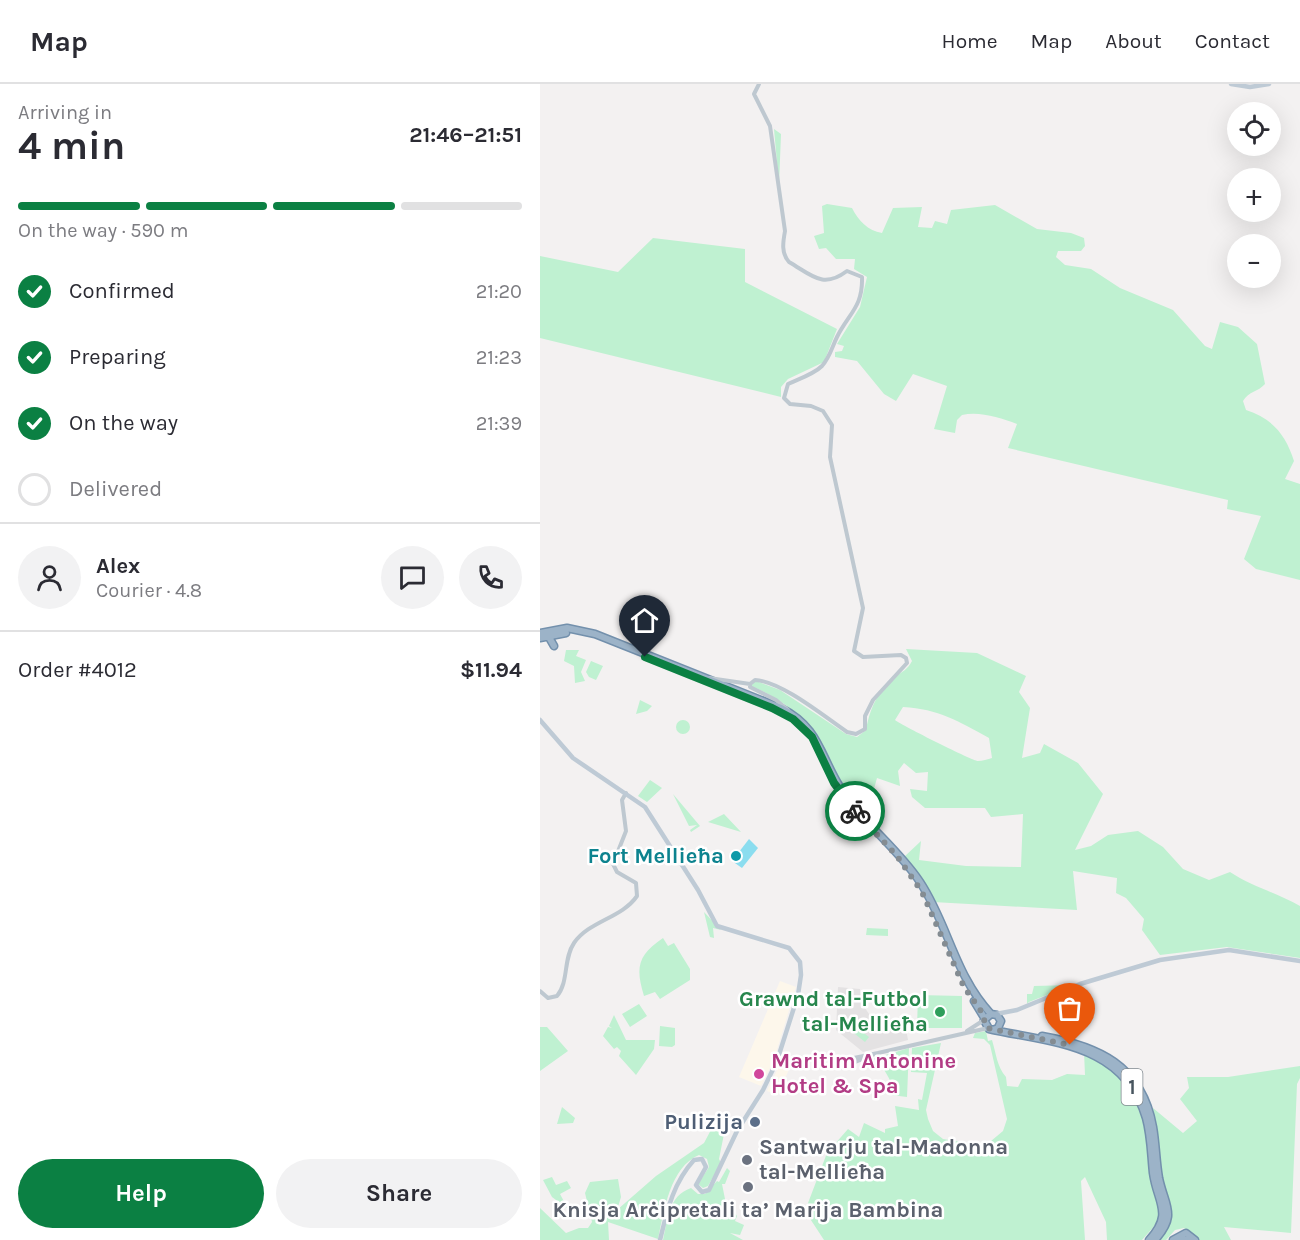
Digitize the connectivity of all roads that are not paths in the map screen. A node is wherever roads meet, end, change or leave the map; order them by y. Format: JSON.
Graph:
{"nodes":[{"id":1,"x":759,"y":84,"type":"edge"},
{"id":2,"x":1231,"y":84,"type":"edge"},
{"id":3,"x":1269,"y":84,"type":"edge"},
{"id":4,"x":540,"y":633,"type":"edge"},
{"id":5,"x":553,"y":634,"type":"junction"},
{"id":6,"x":540,"y":638,"type":"edge"},
{"id":7,"x":554,"y":646,"type":"dead end"},
{"id":8,"x":706,"y":678,"type":"junction"},
{"id":9,"x":750,"y":684,"type":"junction"},
{"id":10,"x":790,"y":713,"type":"junction"},
{"id":11,"x":540,"y":720,"type":"edge"},
{"id":12,"x":626,"y":793,"type":"junction"},
{"id":13,"x":1300,"y":961,"type":"edge"},
{"id":14,"x":540,"y":991,"type":"edge"},
{"id":15,"x":1008,"y":1012,"type":"junction"},
{"id":16,"x":993,"y":1014,"type":"junction"},
{"id":17,"x":985,"y":1019,"type":"junction"},
{"id":18,"x":1000,"y":1021,"type":"junction"},
{"id":19,"x":990,"y":1029,"type":"junction"},
{"id":20,"x":964,"y":1034,"type":"junction"},
{"id":21,"x":878,"y":1053,"type":"junction"},
{"id":22,"x":843,"y":1058,"type":"junction"},
{"id":23,"x":844,"y":1065,"type":"junction"},
{"id":24,"x":660,"y":1240,"type":"edge"},
{"id":25,"x":1149,"y":1240,"type":"edge"},
{"id":26,"x":1155,"y":1240,"type":"edge"},
{"id":27,"x":1173,"y":1240,"type":"edge"},
{"id":28,"x":1179,"y":1240,"type":"edge"},
{"id":29,"x":1189,"y":1240,"type":"edge"},
{"id":30,"x":1195,"y":1240,"type":"edge"}],
"edges":[{"from":1,"to":9,"type":"street"},
{"from":2,"to":3,"type":"main road"},
{"from":4,"to":8,"type":"highway"},
{"from":5,"to":6,"type":"highway"},
{"from":5,"to":7,"type":"highway"},
{"from":5,"to":17,"type":"highway"},
{"from":8,"to":9,"type":"street"},
{"from":8,"to":10,"type":"highway"},
{"from":9,"to":10,"type":"street"},
{"from":10,"to":16,"type":"highway"},
{"from":11,"to":12,"type":"main road"},
{"from":12,"to":14,"type":"street"},
{"from":12,"to":24,"type":"main road"},
{"from":13,"to":15,"type":"main road"},
{"from":15,"to":16,"type":"main road"},
{"from":15,"to":18,"type":"main road"},
{"from":16,"to":17,"type":"highway"},
{"from":16,"to":18,"type":"highway"},
{"from":17,"to":19,"type":"highway"},
{"from":17,"to":20,"type":"street"},
{"from":18,"to":19,"type":"highway"},
{"from":18,"to":26,"type":"highway","number":"1"},
{"from":19,"to":20,"type":"street"},
{"from":19,"to":25,"type":"highway","number":"1"},
{"from":20,"to":21,"type":"street"},
{"from":21,"to":22,"type":"street"},
{"from":21,"to":23,"type":"street"},
{"from":22,"to":23,"type":"street"},
{"from":22,"to":23,"type":"street"},
{"from":27,"to":30,"type":"highway"},
{"from":28,"to":29,"type":"highway"}]}
